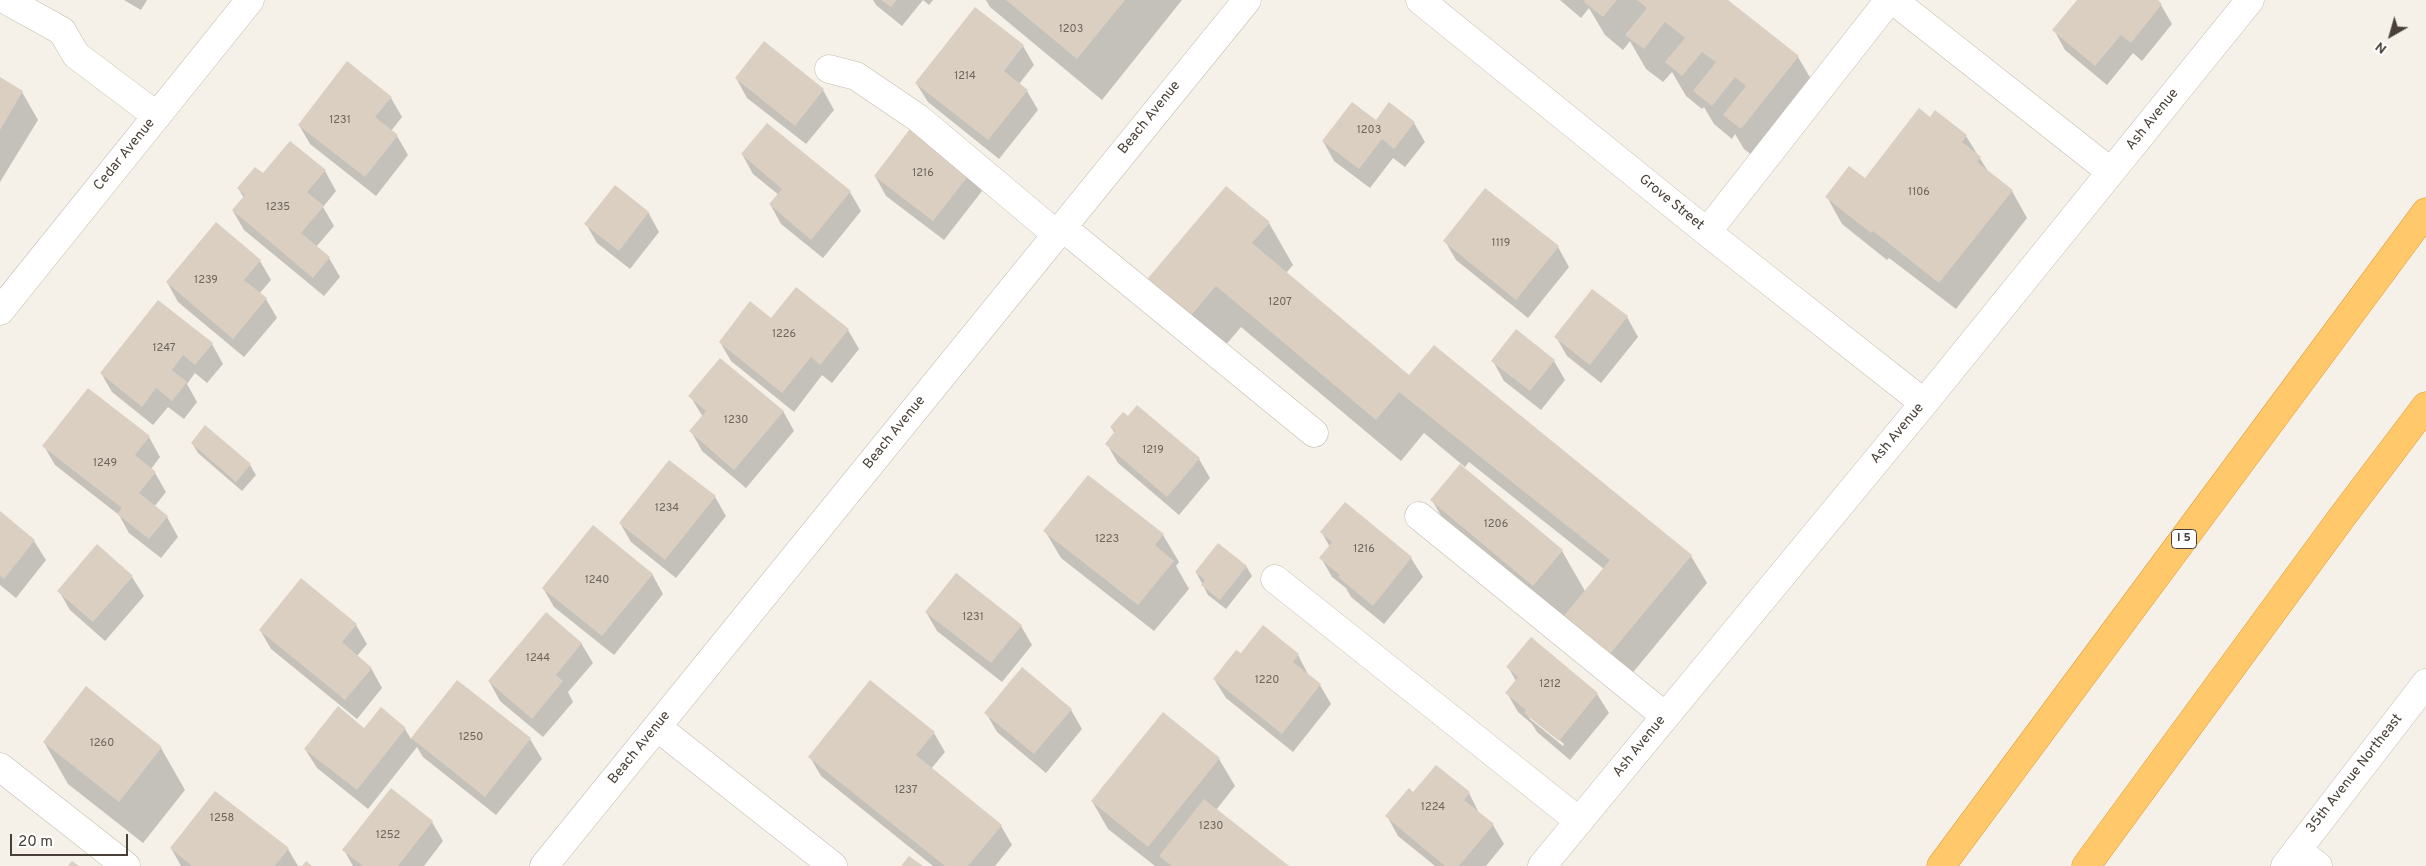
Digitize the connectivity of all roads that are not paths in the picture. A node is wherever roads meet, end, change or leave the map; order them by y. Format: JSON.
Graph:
{"nodes":[{"id":1,"x":6,"y":0,"type":"edge"},
{"id":2,"x":250,"y":0,"type":"edge"},
{"id":3,"x":1247,"y":0,"type":"edge"},
{"id":4,"x":1420,"y":0,"type":"edge"},
{"id":5,"x":1891,"y":0,"type":"edge"},
{"id":6,"x":2250,"y":0,"type":"edge"},
{"id":7,"x":828,"y":69,"type":"dead end"},
{"id":8,"x":157,"y":116,"type":"junction"},
{"id":9,"x":2111,"y":172,"type":"junction"},
{"id":10,"x":2426,"y":212,"type":"edge"},
{"id":11,"x":1059,"y":231,"type":"junction"},
{"id":12,"x":1707,"y":232,"type":"junction"},
{"id":13,"x":0,"y":311,"type":"edge"},
{"id":14,"x":1924,"y":403,"type":"junction"},
{"id":15,"x":2426,"y":406,"type":"edge"},
{"id":16,"x":1314,"y":433,"type":"dead end"},
{"id":17,"x":1419,"y":516,"type":"dead end"},
{"id":18,"x":1274,"y":579,"type":"dead end"},
{"id":19,"x":2426,"y":683,"type":"edge"},
{"id":20,"x":1665,"y":716,"type":"junction"},
{"id":21,"x":657,"y":727,"type":"junction"},
{"id":22,"x":0,"y":767,"type":"edge"},
{"id":23,"x":1579,"y":821,"type":"junction"},
{"id":24,"x":2300,"y":861,"type":"edge"},
{"id":25,"x":126,"y":866,"type":"edge"},
{"id":26,"x":544,"y":866,"type":"edge"},
{"id":27,"x":833,"y":866,"type":"edge"},
{"id":28,"x":1542,"y":866,"type":"edge"},
{"id":29,"x":1941,"y":866,"type":"edge"},
{"id":30,"x":2086,"y":866,"type":"edge"}],
"edges":[{"from":1,"to":8,"type":"street"},
{"from":2,"to":8,"type":"street","name":"Cedar Avenue"},
{"from":3,"to":11,"type":"street","name":"Beach Avenue"},
{"from":4,"to":12,"type":"street","name":"Grove Street"},
{"from":5,"to":9,"type":"street"},
{"from":5,"to":12,"type":"street"},
{"from":6,"to":9,"type":"street","name":"Ash Avenue"},
{"from":7,"to":11,"type":"street"},
{"from":8,"to":13,"type":"street","name":"Cedar Avenue"},
{"from":9,"to":14,"type":"street","name":"Ash Avenue"},
{"from":10,"to":29,"type":"highway","number":"I 5"},
{"from":11,"to":16,"type":"street"},
{"from":11,"to":21,"type":"street","name":"Beach Avenue"},
{"from":12,"to":14,"type":"street","name":"Grove Street"},
{"from":14,"to":20,"type":"street","name":"Ash Avenue"},
{"from":15,"to":30,"type":"highway"},
{"from":17,"to":20,"type":"street"},
{"from":18,"to":23,"type":"street"},
{"from":19,"to":24,"type":"street","name":"35th Avenue Northeast"},
{"from":20,"to":23,"type":"street","name":"Ash Avenue"},
{"from":21,"to":26,"type":"street","name":"Beach Avenue"},
{"from":21,"to":27,"type":"street"},
{"from":22,"to":25,"type":"street"},
{"from":23,"to":28,"type":"street","name":"Ash Avenue"}]}
